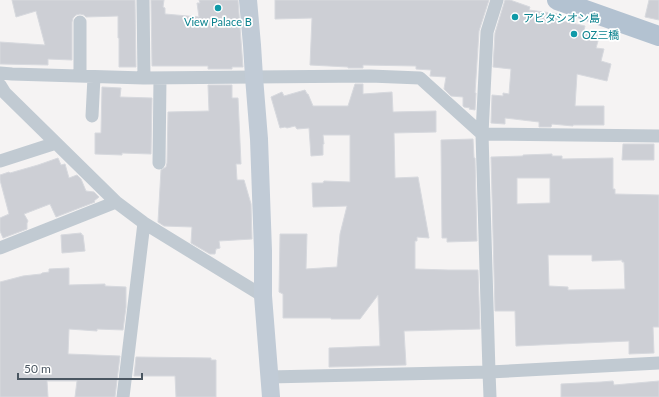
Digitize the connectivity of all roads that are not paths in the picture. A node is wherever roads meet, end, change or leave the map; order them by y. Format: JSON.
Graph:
{"nodes":[{"id":1,"x":143,"y":0,"type":"edge"},
{"id":2,"x":248,"y":0,"type":"edge"},
{"id":3,"x":497,"y":0,"type":"edge"},
{"id":4,"x":557,"y":0,"type":"edge"},
{"id":5,"x":80,"y":22,"type":"dead end"},
{"id":6,"x":659,"y":36,"type":"edge"},
{"id":7,"x":0,"y":73,"type":"edge"},
{"id":8,"x":80,"y":76,"type":"junction"},
{"id":9,"x":94,"y":77,"type":"junction"},
{"id":10,"x":254,"y":77,"type":"junction"},
{"id":11,"x":144,"y":78,"type":"junction"},
{"id":12,"x":160,"y":78,"type":"junction"},
{"id":13,"x":0,"y":84,"type":"edge"},
{"id":14,"x":92,"y":116,"type":"dead end"},
{"id":15,"x":482,"y":134,"type":"junction"},
{"id":16,"x":659,"y":136,"type":"edge"},
{"id":17,"x":56,"y":143,"type":"junction"},
{"id":18,"x":0,"y":161,"type":"edge"},
{"id":19,"x":159,"y":163,"type":"dead end"},
{"id":20,"x":116,"y":202,"type":"junction"},
{"id":21,"x":144,"y":223,"type":"junction"},
{"id":22,"x":0,"y":248,"type":"edge"},
{"id":23,"x":263,"y":296,"type":"junction"},
{"id":24,"x":659,"y":363,"type":"edge"},
{"id":25,"x":489,"y":372,"type":"junction"},
{"id":26,"x":269,"y":376,"type":"junction"},
{"id":27,"x":123,"y":397,"type":"edge"},
{"id":28,"x":271,"y":397,"type":"edge"},
{"id":29,"x":490,"y":397,"type":"edge"}],
"edges":[{"from":1,"to":11,"type":"street"},
{"from":2,"to":10,"type":"street"},
{"from":3,"to":15,"type":"street"},
{"from":4,"to":6,"type":"main road"},
{"from":5,"to":8,"type":"street"},
{"from":7,"to":8,"type":"street"},
{"from":8,"to":9,"type":"street"},
{"from":9,"to":11,"type":"street"},
{"from":9,"to":14,"type":"street"},
{"from":10,"to":12,"type":"street"},
{"from":10,"to":15,"type":"street"},
{"from":10,"to":23,"type":"street"},
{"from":11,"to":12,"type":"street"},
{"from":12,"to":19,"type":"street"},
{"from":13,"to":17,"type":"street"},
{"from":15,"to":16,"type":"street"},
{"from":15,"to":25,"type":"street"},
{"from":17,"to":18,"type":"street"},
{"from":17,"to":20,"type":"street"},
{"from":20,"to":21,"type":"street"},
{"from":20,"to":22,"type":"street"},
{"from":21,"to":23,"type":"street"},
{"from":21,"to":27,"type":"street"},
{"from":23,"to":26,"type":"street"},
{"from":24,"to":25,"type":"street"},
{"from":25,"to":26,"type":"street"},
{"from":25,"to":29,"type":"street"},
{"from":26,"to":28,"type":"street"}]}
